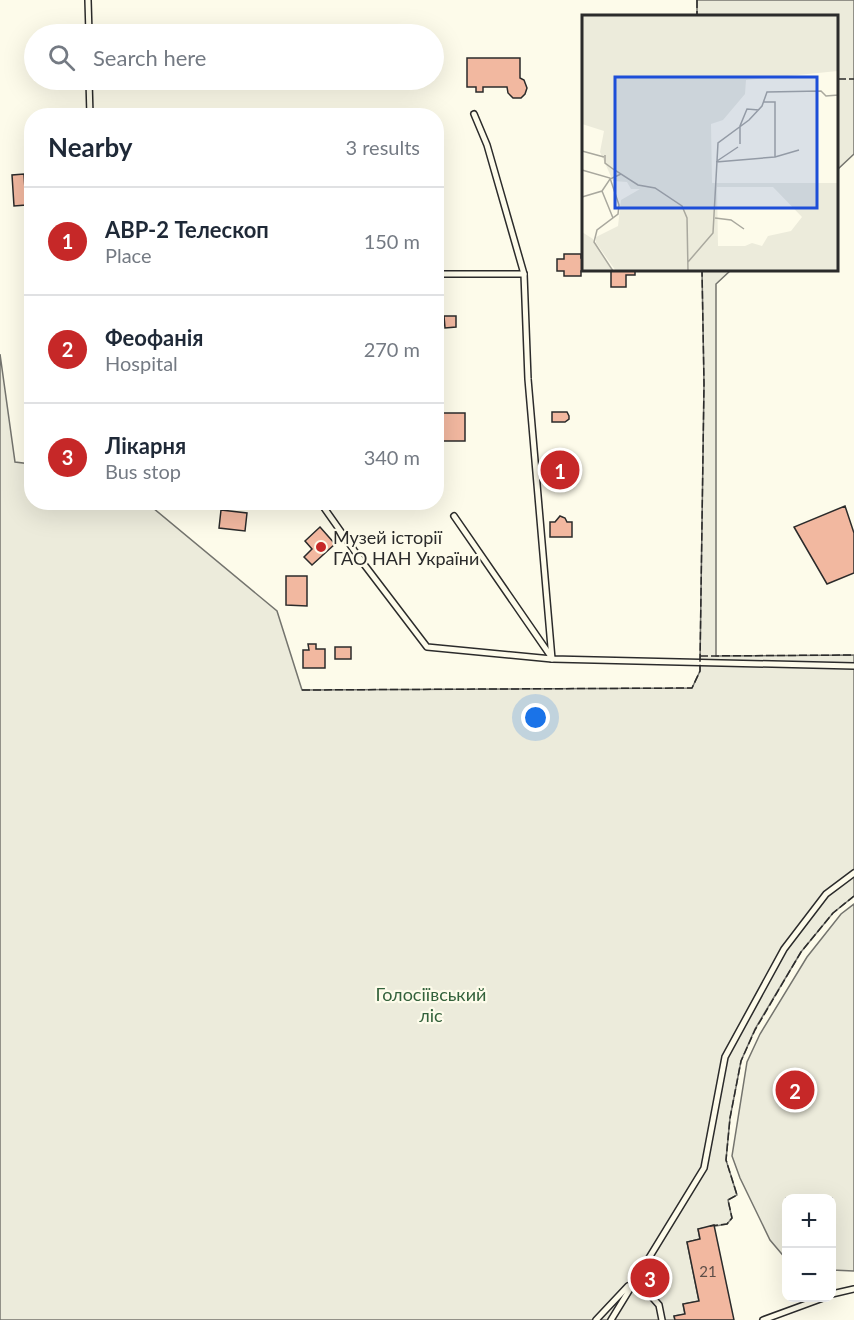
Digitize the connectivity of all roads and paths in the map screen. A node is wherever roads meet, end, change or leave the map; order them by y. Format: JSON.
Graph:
{"nodes":[{"id":1,"x":88,"y":0,"type":"edge"},
{"id":2,"x":89,"y":24,"type":"edge"},
{"id":3,"x":89,"y":90,"type":"edge"},
{"id":4,"x":90,"y":108,"type":"edge"},
{"id":5,"x":474,"y":114,"type":"dead end"},
{"id":6,"x":444,"y":274,"type":"edge"},
{"id":7,"x":524,"y":274,"type":"junction"},
{"id":8,"x":326,"y":510,"type":"edge"},
{"id":9,"x":454,"y":516,"type":"dead end"},
{"id":10,"x":552,"y":659,"type":"junction"},
{"id":11,"x":854,"y":666,"type":"edge"},
{"id":12,"x":854,"y":873,"type":"edge"},
{"id":13,"x":636,"y":1279,"type":"junction"},
{"id":14,"x":854,"y":1288,"type":"edge"},
{"id":15,"x":836,"y":1293,"type":"edge"},
{"id":16,"x":812,"y":1302,"type":"edge"},
{"id":17,"x":596,"y":1320,"type":"edge"},
{"id":18,"x":610,"y":1320,"type":"edge"},
{"id":19,"x":662,"y":1320,"type":"edge"},
{"id":20,"x":764,"y":1320,"type":"edge"}],
"edges":[{"from":1,"to":2,"type":"lane"},
{"from":3,"to":4,"type":"lane"},
{"from":5,"to":7,"type":"lane"},
{"from":6,"to":7,"type":"lane"},
{"from":7,"to":10,"type":"lane"},
{"from":8,"to":10,"type":"lane"},
{"from":9,"to":10,"type":"lane"},
{"from":10,"to":11,"type":"lane"},
{"from":12,"to":13,"type":"lane"},
{"from":13,"to":17,"type":"lane"},
{"from":13,"to":18,"type":"lane"},
{"from":13,"to":19,"type":"lane"},
{"from":14,"to":15,"type":"lane"},
{"from":16,"to":20,"type":"lane"}]}
